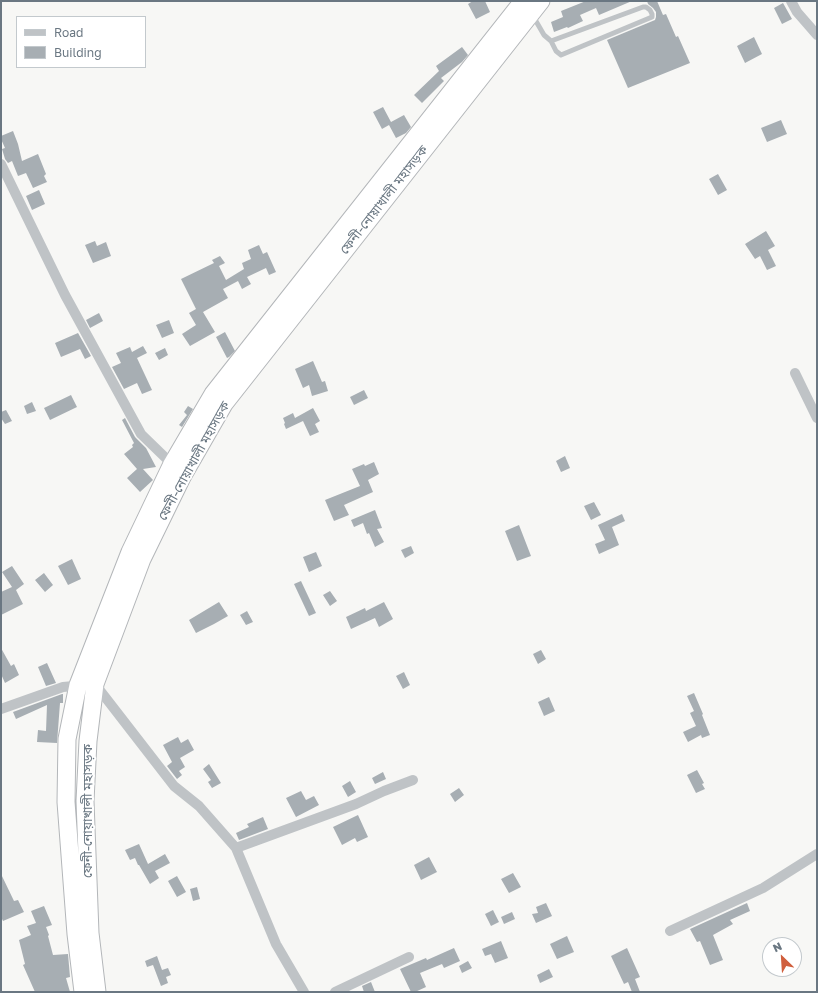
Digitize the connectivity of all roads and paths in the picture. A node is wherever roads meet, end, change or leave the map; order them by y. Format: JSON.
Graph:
{"nodes":[{"id":1,"x":791,"y":1,"type":"edge"},
{"id":2,"x":532,"y":5,"type":"edge"},
{"id":3,"x":817,"y":35,"type":"edge"},
{"id":4,"x":551,"y":41,"type":"junction"},
{"id":5,"x":1,"y":164,"type":"edge"},
{"id":6,"x":795,"y":373,"type":"dead end"},
{"id":7,"x":817,"y":418,"type":"edge"},
{"id":8,"x":177,"y":470,"type":"junction"},
{"id":9,"x":95,"y":684,"type":"junction"},
{"id":10,"x":78,"y":685,"type":"junction"},
{"id":11,"x":1,"y":709,"type":"edge"},
{"id":12,"x":413,"y":780,"type":"dead end"},
{"id":13,"x":236,"y":848,"type":"junction"},
{"id":14,"x":817,"y":854,"type":"edge"},
{"id":15,"x":670,"y":931,"type":"dead end"},
{"id":16,"x":409,"y":957,"type":"dead end"},
{"id":17,"x":83,"y":992,"type":"edge"},
{"id":18,"x":96,"y":992,"type":"edge"},
{"id":19,"x":304,"y":992,"type":"edge"},
{"id":20,"x":335,"y":992,"type":"edge"}],
"edges":[{"from":1,"to":3,"type":"street"},
{"from":2,"to":4,"type":"lane"},
{"from":2,"to":8,"type":"highway","name":"ফেনী-নোয়াখালী মহাসড়ক"},
{"from":4,"to":4,"type":"lane"},
{"from":5,"to":8,"type":"street"},
{"from":6,"to":7,"type":"street"},
{"from":8,"to":9,"type":"highway","name":"ফেনী-নোয়াখালী মহাসড়ক"},
{"from":8,"to":10,"type":"highway","name":"ফেনী-নোয়াখালী মহাসড়ক"},
{"from":9,"to":10,"type":"street"},
{"from":9,"to":13,"type":"street"},
{"from":9,"to":18,"type":"highway","name":"ফেনী-নোয়াখালী মহাসড়ক"},
{"from":10,"to":11,"type":"street"},
{"from":10,"to":17,"type":"highway","name":"ফেনী-নোয়াখালী মহাসড়ক"},
{"from":12,"to":13,"type":"street"},
{"from":13,"to":19,"type":"street"},
{"from":14,"to":15,"type":"street"},
{"from":16,"to":20,"type":"street"}]}
